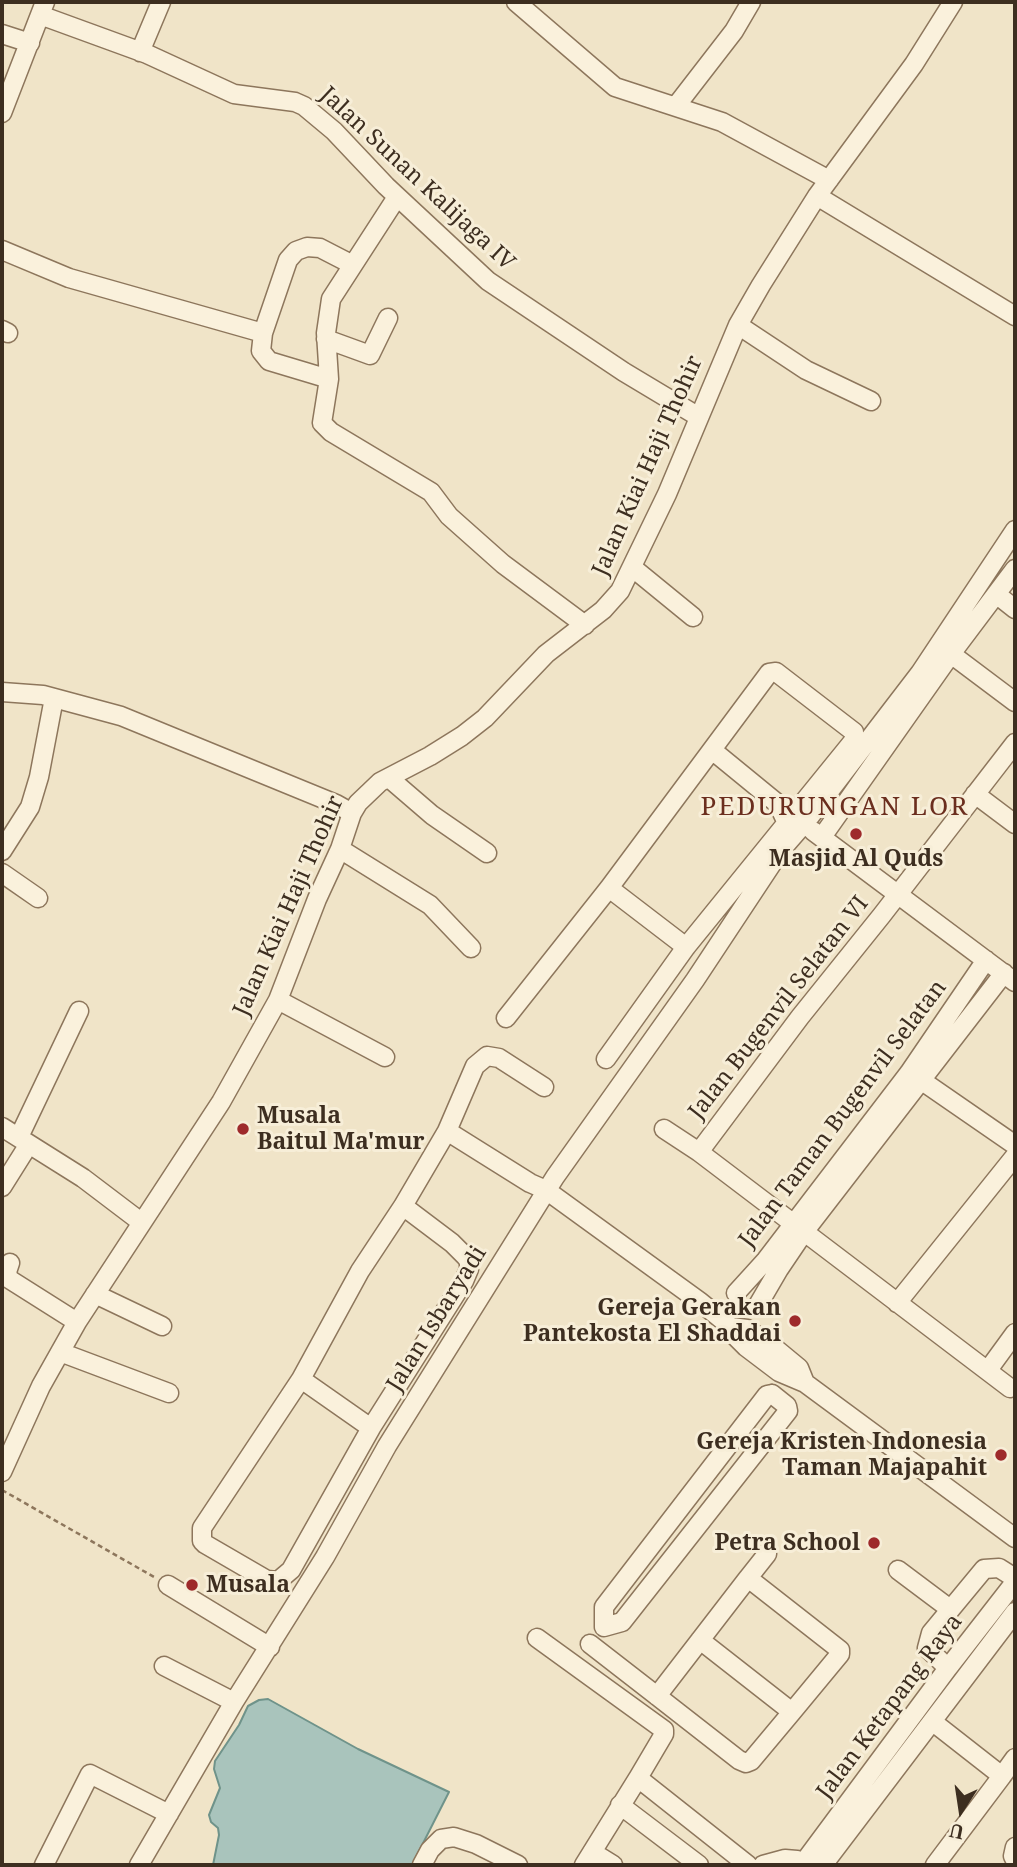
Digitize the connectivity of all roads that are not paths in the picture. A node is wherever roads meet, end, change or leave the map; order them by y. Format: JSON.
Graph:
{"nodes":[{"id":1,"x":161,"y":2,"type":"edge"},
{"id":2,"x":516,"y":2,"type":"edge"},
{"id":3,"x":751,"y":2,"type":"edge"},
{"id":4,"x":953,"y":2,"type":"edge"},
{"id":5,"x":42,"y":8,"type":"edge"},
{"id":6,"x":2,"y":34,"type":"edge"},
{"id":7,"x":30,"y":43,"type":"junction"},
{"id":8,"x":140,"y":52,"type":"junction"},
{"id":9,"x":676,"y":106,"type":"junction"},
{"id":10,"x":2,"y":113,"type":"edge"},
{"id":11,"x":829,"y":180,"type":"junction"},
{"id":12,"x":817,"y":196,"type":"junction"},
{"id":13,"x":397,"y":197,"type":"junction"},
{"id":14,"x":2,"y":250,"type":"edge"},
{"id":15,"x":353,"y":265,"type":"junction"},
{"id":16,"x":1015,"y":316,"type":"edge"},
{"id":17,"x":388,"y":318,"type":"dead end"},
{"id":18,"x":738,"y":326,"type":"junction"},
{"id":19,"x":263,"y":333,"type":"junction"},
{"id":20,"x":326,"y":339,"type":"junction"},
{"id":21,"x":329,"y":379,"type":"junction"},
{"id":22,"x":871,"y":401,"type":"dead end"},
{"id":23,"x":699,"y":417,"type":"junction"},
{"id":24,"x":1015,"y":530,"type":"edge"},
{"id":25,"x":633,"y":568,"type":"junction"},
{"id":26,"x":1015,"y":569,"type":"edge"},
{"id":27,"x":996,"y":594,"type":"junction"},
{"id":28,"x":1015,"y":609,"type":"edge"},
{"id":29,"x":693,"y":617,"type":"dead end"},
{"id":30,"x":585,"y":625,"type":"junction"},
{"id":31,"x":951,"y":654,"type":"junction"},
{"id":32,"x":2,"y":692,"type":"edge"},
{"id":33,"x":54,"y":698,"type":"junction"},
{"id":34,"x":1015,"y":702,"type":"edge"},
{"id":35,"x":1015,"y":743,"type":"edge"},
{"id":36,"x":712,"y":750,"type":"junction"},
{"id":37,"x":388,"y":778,"type":"junction"},
{"id":38,"x":975,"y":794,"type":"junction"},
{"id":39,"x":352,"y":813,"type":"junction"},
{"id":40,"x":795,"y":818,"type":"junction"},
{"id":41,"x":1015,"y":824,"type":"edge"},
{"id":42,"x":822,"y":837,"type":"junction"},
{"id":43,"x":340,"y":849,"type":"junction"},
{"id":44,"x":2,"y":851,"type":"edge"},
{"id":45,"x":487,"y":853,"type":"dead end"},
{"id":46,"x":2,"y":873,"type":"edge"},
{"id":47,"x":609,"y":888,"type":"junction"},
{"id":48,"x":898,"y":894,"type":"junction"},
{"id":49,"x":38,"y":898,"type":"dead end"},
{"id":50,"x":686,"y":947,"type":"junction"},
{"id":51,"x":471,"y":948,"type":"dead end"},
{"id":52,"x":986,"y":960,"type":"junction"},
{"id":53,"x":1010,"y":978,"type":"edge"},
{"id":54,"x":278,"y":1000,"type":"junction"},
{"id":55,"x":79,"y":1011,"type":"dead end"},
{"id":56,"x":506,"y":1018,"type":"dead end"},
{"id":57,"x":385,"y":1057,"type":"dead end"},
{"id":58,"x":606,"y":1059,"type":"dead end"},
{"id":59,"x":916,"y":1077,"type":"junction"},
{"id":60,"x":544,"y":1087,"type":"dead end"},
{"id":61,"x":2,"y":1127,"type":"edge"},
{"id":62,"x":664,"y":1129,"type":"dead end"},
{"id":63,"x":447,"y":1131,"type":"junction"},
{"id":64,"x":24,"y":1141,"type":"junction"},
{"id":65,"x":1015,"y":1145,"type":"edge"},
{"id":66,"x":699,"y":1152,"type":"junction"},
{"id":67,"x":1015,"y":1156,"type":"edge"},
{"id":68,"x":1008,"y":1179,"type":"edge"},
{"id":69,"x":2,"y":1187,"type":"edge"},
{"id":70,"x":547,"y":1190,"type":"junction"},
{"id":71,"x":403,"y":1206,"type":"junction"},
{"id":72,"x":141,"y":1222,"type":"junction"},
{"id":73,"x":799,"y":1228,"type":"junction"},
{"id":74,"x":10,"y":1263,"type":"dead end"},
{"id":75,"x":736,"y":1293,"type":"dead end"},
{"id":76,"x":95,"y":1294,"type":"junction"},
{"id":77,"x":898,"y":1303,"type":"junction"},
{"id":78,"x":758,"y":1305,"type":"dead end"},
{"id":79,"x":77,"y":1322,"type":"junction"},
{"id":80,"x":162,"y":1326,"type":"dead end"},
{"id":81,"x":1015,"y":1333,"type":"edge"},
{"id":82,"x":60,"y":1352,"type":"junction"},
{"id":83,"x":988,"y":1370,"type":"junction"},
{"id":84,"x":301,"y":1378,"type":"junction"},
{"id":85,"x":1010,"y":1388,"type":"dead end"},
{"id":86,"x":169,"y":1393,"type":"dead end"},
{"id":87,"x":371,"y":1428,"type":"junction"},
{"id":88,"x":2,"y":1472,"type":"edge"},
{"id":89,"x":675,"y":1516,"type":"junction"},
{"id":90,"x":694,"y":1530,"type":"junction"},
{"id":91,"x":1015,"y":1538,"type":"edge"},
{"id":92,"x":767,"y":1554,"type":"dead end"},
{"id":93,"x":898,"y":1570,"type":"dead end"},
{"id":94,"x":748,"y":1578,"type":"junction"},
{"id":95,"x":1015,"y":1580,"type":"edge"},
{"id":96,"x":167,"y":1585,"type":"road end"},
{"id":97,"x":950,"y":1609,"type":"junction"},
{"id":98,"x":1015,"y":1612,"type":"edge"},
{"id":99,"x":604,"y":1627,"type":"junction"},
{"id":100,"x":537,"y":1638,"type":"dead end"},
{"id":101,"x":701,"y":1640,"type":"junction"},
{"id":102,"x":590,"y":1644,"type":"junction"},
{"id":103,"x":270,"y":1647,"type":"junction"},
{"id":104,"x":574,"y":1665,"type":"junction"},
{"id":105,"x":164,"y":1666,"type":"dead end"},
{"id":106,"x":948,"y":1668,"type":"junction"},
{"id":107,"x":657,"y":1696,"type":"junction"},
{"id":108,"x":234,"y":1702,"type":"junction"},
{"id":109,"x":792,"y":1712,"type":"junction"},
{"id":110,"x":933,"y":1721,"type":"junction"},
{"id":111,"x":1015,"y":1758,"type":"edge"},
{"id":112,"x":1002,"y":1776,"type":"junction"},
{"id":113,"x":638,"y":1778,"type":"junction"},
{"id":114,"x":620,"y":1805,"type":"junction"},
{"id":115,"x":169,"y":1814,"type":"junction"},
{"id":116,"x":1015,"y":1847,"type":"edge"},
{"id":117,"x":588,"y":1859,"type":"edge"},
{"id":118,"x":1015,"y":1860,"type":"edge"},
{"id":119,"x":806,"y":1864,"type":"edge"},
{"id":120,"x":44,"y":1865,"type":"edge"},
{"id":121,"x":139,"y":1865,"type":"edge"},
{"id":122,"x":422,"y":1865,"type":"edge"},
{"id":123,"x":519,"y":1865,"type":"edge"},
{"id":124,"x":613,"y":1865,"type":"edge"},
{"id":125,"x":699,"y":1865,"type":"edge"},
{"id":126,"x":748,"y":1865,"type":"edge"},
{"id":127,"x":763,"y":1865,"type":"edge"},
{"id":128,"x":823,"y":1865,"type":"edge"},
{"id":129,"x":935,"y":1865,"type":"edge"}],
"edges":[{"from":1,"to":8,"type":"street"},
{"from":2,"to":9,"type":"street"},
{"from":3,"to":9,"type":"street"},
{"from":4,"to":11,"type":"street","name":"Jalan Kiai Haji Thohir"},
{"from":5,"to":7,"type":"street"},
{"from":5,"to":8,"type":"street","name":"Jalan Sunan Kalijaga IV"},
{"from":6,"to":7,"type":"street"},
{"from":7,"to":10,"type":"street"},
{"from":8,"to":13,"type":"street","name":"Jalan Sunan Kalijaga IV"},
{"from":9,"to":11,"type":"street"},
{"from":11,"to":12,"type":"street","name":"Jalan Kiai Haji Thohir"},
{"from":12,"to":16,"type":"street"},
{"from":12,"to":18,"type":"street","name":"Jalan Kiai Haji Thohir"},
{"from":13,"to":15,"type":"street"},
{"from":13,"to":23,"type":"street","name":"Jalan Sunan Kalijaga IV"},
{"from":14,"to":19,"type":"street"},
{"from":15,"to":19,"type":"street"},
{"from":15,"to":20,"type":"street"},
{"from":17,"to":20,"type":"street"},
{"from":18,"to":22,"type":"street"},
{"from":18,"to":23,"type":"street","name":"Jalan Kiai Haji Thohir"},
{"from":19,"to":21,"type":"street"},
{"from":20,"to":21,"type":"street"},
{"from":21,"to":30,"type":"street"},
{"from":23,"to":25,"type":"street","name":"Jalan Kiai Haji Thohir"},
{"from":24,"to":40,"type":"street"},
{"from":25,"to":29,"type":"street"},
{"from":25,"to":30,"type":"street","name":"Jalan Kiai Haji Thohir"},
{"from":26,"to":27,"type":"street"},
{"from":27,"to":28,"type":"street"},
{"from":27,"to":31,"type":"street"},
{"from":30,"to":37,"type":"street","name":"Jalan Kiai Haji Thohir"},
{"from":31,"to":34,"type":"street"},
{"from":31,"to":42,"type":"street"},
{"from":32,"to":33,"type":"street"},
{"from":33,"to":39,"type":"street"},
{"from":33,"to":44,"type":"street"},
{"from":35,"to":38,"type":"street","name":"Jalan Bugenvil Selatan VI"},
{"from":36,"to":40,"type":"street"},
{"from":36,"to":40,"type":"street"},
{"from":36,"to":47,"type":"street"},
{"from":37,"to":39,"type":"street","name":"Jalan Kiai Haji Thohir"},
{"from":37,"to":45,"type":"street"},
{"from":38,"to":41,"type":"street"},
{"from":38,"to":48,"type":"street","name":"Jalan Bugenvil Selatan VI"},
{"from":39,"to":43,"type":"street","name":"Jalan Kiai Haji Thohir"},
{"from":40,"to":42,"type":"street"},
{"from":40,"to":50,"type":"street"},
{"from":40,"to":70,"type":"street","name":"Jalan Isbaryadi"},
{"from":42,"to":48,"type":"street"},
{"from":43,"to":51,"type":"street"},
{"from":43,"to":54,"type":"street","name":"Jalan Kiai Haji Thohir"},
{"from":46,"to":49,"type":"street"},
{"from":47,"to":50,"type":"street"},
{"from":47,"to":56,"type":"street"},
{"from":48,"to":52,"type":"street"},
{"from":48,"to":66,"type":"street","name":"Jalan Bugenvil Selatan VI"},
{"from":50,"to":58,"type":"street"},
{"from":52,"to":53,"type":"street"},
{"from":52,"to":59,"type":"street","name":"Jalan Taman Bugenvil Selatan"},
{"from":53,"to":59,"type":"street","name":"Jalan Taman Bugenvil Selatan"},
{"from":54,"to":57,"type":"street"},
{"from":54,"to":72,"type":"street","name":"Jalan Kiai Haji Thohir"},
{"from":55,"to":64,"type":"street"},
{"from":59,"to":65,"type":"street"},
{"from":59,"to":73,"type":"street","name":"Jalan Taman Bugenvil Selatan"},
{"from":60,"to":63,"type":"street"},
{"from":61,"to":64,"type":"street"},
{"from":62,"to":66,"type":"street","name":"Jalan Bugenvil Selatan VI"},
{"from":63,"to":70,"type":"street"},
{"from":63,"to":71,"type":"street"},
{"from":64,"to":69,"type":"street"},
{"from":64,"to":72,"type":"street"},
{"from":66,"to":73,"type":"street","name":"Jalan Bugenvil Selatan VI"},
{"from":67,"to":68,"type":"street"},
{"from":68,"to":77,"type":"street"},
{"from":70,"to":91,"type":"street"},
{"from":70,"to":103,"type":"street","name":"Jalan Isbaryadi"},
{"from":71,"to":84,"type":"street"},
{"from":71,"to":87,"type":"street"},
{"from":72,"to":76,"type":"street","name":"Jalan Kiai Haji Thohir"},
{"from":73,"to":75,"type":"street","name":"Jalan Taman Bugenvil Selatan"},
{"from":73,"to":77,"type":"street","name":"Jalan Bugenvil Selatan VI"},
{"from":73,"to":78,"type":"street","name":"Jalan Taman Bugenvil Selatan"},
{"from":74,"to":79,"type":"street"},
{"from":76,"to":79,"type":"street","name":"Jalan Kiai Haji Thohir"},
{"from":76,"to":80,"type":"street"},
{"from":77,"to":83,"type":"street","name":"Jalan Bugenvil Selatan VI"},
{"from":79,"to":82,"type":"street","name":"Jalan Kiai Haji Thohir"},
{"from":81,"to":83,"type":"street"},
{"from":82,"to":86,"type":"street"},
{"from":82,"to":88,"type":"street","name":"Jalan Kiai Haji Thohir"},
{"from":83,"to":85,"type":"street","name":"Jalan Bugenvil Selatan VI"},
{"from":84,"to":87,"type":"street"},
{"from":84,"to":87,"type":"street"},
{"from":89,"to":90,"type":"street"},
{"from":89,"to":90,"type":"street"},
{"from":89,"to":99,"type":"street"},
{"from":90,"to":99,"type":"street"},
{"from":92,"to":94,"type":"street"},
{"from":93,"to":97,"type":"street"},
{"from":94,"to":101,"type":"street"},
{"from":94,"to":109,"type":"street"},
{"from":95,"to":97,"type":"street"},
{"from":95,"to":106,"type":"street","name":"Jalan Ketapang Raya"},
{"from":96,"to":103,"type":"street"},
{"from":97,"to":106,"type":"street"},
{"from":98,"to":110,"type":"street","name":"Jalan Ketapang Raya"},
{"from":99,"to":102,"type":"street"},
{"from":100,"to":104,"type":"street"},
{"from":101,"to":107,"type":"street"},
{"from":101,"to":109,"type":"street"},
{"from":102,"to":104,"type":"street"},
{"from":102,"to":107,"type":"street"},
{"from":103,"to":108,"type":"street","name":"Jalan Isbaryadi"},
{"from":104,"to":113,"type":"street"},
{"from":105,"to":108,"type":"street"},
{"from":106,"to":119,"type":"street","name":"Jalan Ketapang Raya"},
{"from":107,"to":109,"type":"street"},
{"from":108,"to":115,"type":"street","name":"Jalan Isbaryadi"},
{"from":110,"to":112,"type":"street"},
{"from":110,"to":128,"type":"street","name":"Jalan Ketapang Raya"},
{"from":111,"to":112,"type":"street"},
{"from":112,"to":129,"type":"street"},
{"from":113,"to":114,"type":"street"},
{"from":113,"to":126,"type":"street"},
{"from":114,"to":117,"type":"street"},
{"from":114,"to":125,"type":"street"},
{"from":115,"to":120,"type":"street"},
{"from":115,"to":121,"type":"street","name":"Jalan Isbaryadi"},
{"from":116,"to":118,"type":"street"},
{"from":117,"to":124,"type":"street"},
{"from":119,"to":127,"type":"street"},
{"from":122,"to":123,"type":"street"}]}
